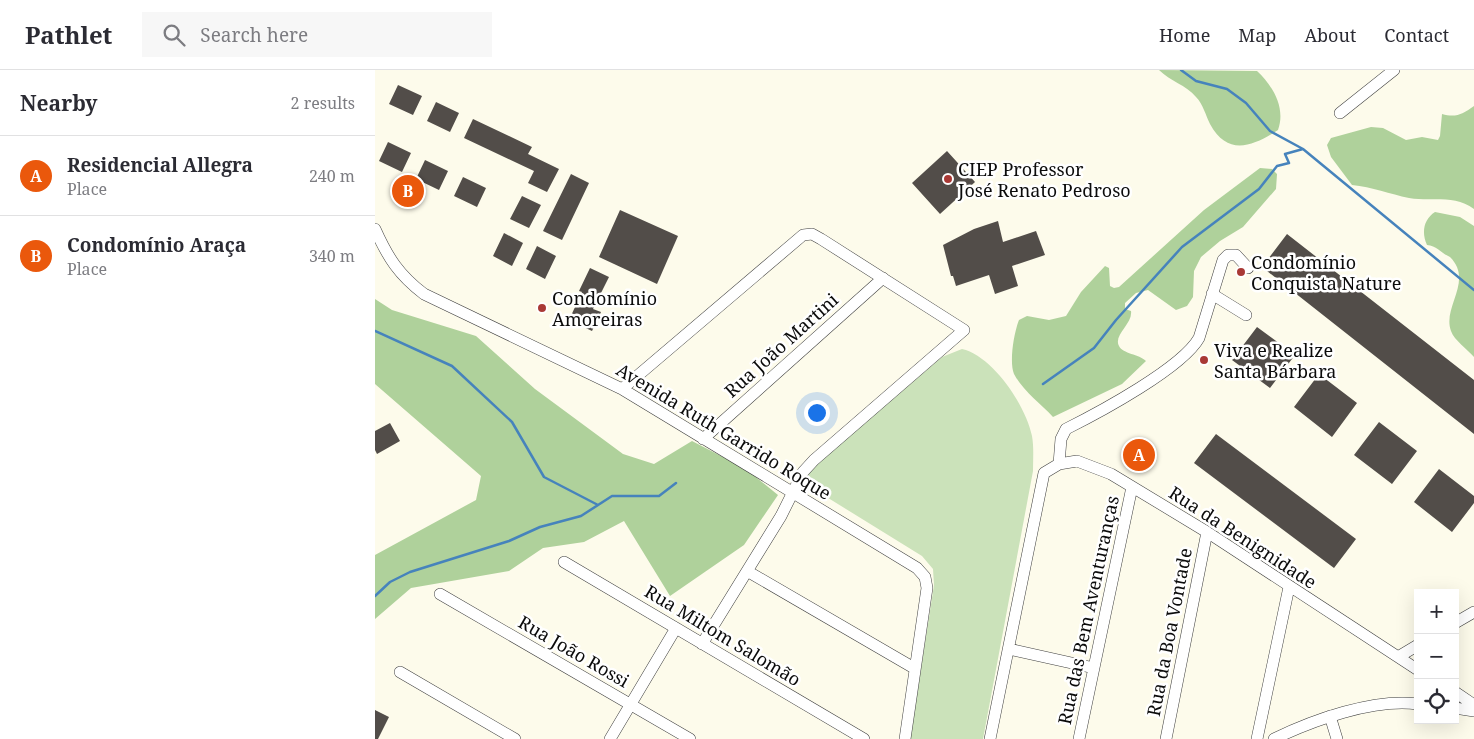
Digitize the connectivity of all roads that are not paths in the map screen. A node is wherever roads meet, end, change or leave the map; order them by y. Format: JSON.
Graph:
{"nodes":[{"id":1,"x":1394,"y":70,"type":"edge"},
{"id":2,"x":1340,"y":113,"type":"dead end"},
{"id":3,"x":375,"y":229,"type":"edge"},
{"id":4,"x":1246,"y":265,"type":"dead end"},
{"id":5,"x":883,"y":278,"type":"junction"},
{"id":6,"x":1212,"y":294,"type":"junction"},
{"id":7,"x":1246,"y":316,"type":"dead end"},
{"id":8,"x":622,"y":389,"type":"junction"},
{"id":9,"x":703,"y":439,"type":"junction"},
{"id":10,"x":1059,"y":464,"type":"junction"},
{"id":11,"x":1132,"y":487,"type":"junction"},
{"id":12,"x":793,"y":492,"type":"junction"},
{"id":13,"x":1207,"y":532,"type":"junction"},
{"id":14,"x":564,"y":562,"type":"dead end"},
{"id":15,"x":747,"y":570,"type":"junction"},
{"id":16,"x":1289,"y":586,"type":"junction"},
{"id":17,"x":440,"y":594,"type":"dead end"},
{"id":18,"x":1474,"y":612,"type":"edge"},
{"id":19,"x":1459,"y":621,"type":"edge"},
{"id":20,"x":677,"y":628,"type":"junction"},
{"id":21,"x":702,"y":644,"type":"junction"},
{"id":22,"x":1414,"y":648,"type":"edge"},
{"id":23,"x":1009,"y":649,"type":"junction"},
{"id":24,"x":1398,"y":657,"type":"junction"},
{"id":25,"x":914,"y":668,"type":"junction"},
{"id":26,"x":1093,"y":668,"type":"junction"},
{"id":27,"x":1414,"y":670,"type":"edge"},
{"id":28,"x":400,"y":672,"type":"dead end"},
{"id":29,"x":1459,"y":695,"type":"edge"},
{"id":30,"x":1414,"y":700,"type":"edge"},
{"id":31,"x":631,"y":704,"type":"junction"},
{"id":32,"x":1474,"y":705,"type":"edge"},
{"id":33,"x":1459,"y":709,"type":"edge"},
{"id":34,"x":1474,"y":712,"type":"edge"},
{"id":35,"x":1330,"y":716,"type":"junction"},
{"id":36,"x":502,"y":736,"type":"edge"},
{"id":37,"x":515,"y":739,"type":"edge"},
{"id":38,"x":610,"y":739,"type":"edge"},
{"id":39,"x":690,"y":739,"type":"edge"},
{"id":40,"x":864,"y":739,"type":"edge"},
{"id":41,"x":905,"y":739,"type":"edge"},
{"id":42,"x":990,"y":739,"type":"edge"},
{"id":43,"x":1079,"y":739,"type":"edge"},
{"id":44,"x":1166,"y":739,"type":"edge"},
{"id":45,"x":1257,"y":739,"type":"edge"},
{"id":46,"x":1274,"y":739,"type":"edge"},
{"id":47,"x":1337,"y":739,"type":"edge"}],
"edges":[{"from":1,"to":2,"type":"street"},
{"from":3,"to":8,"type":"street","name":"Avenida Ruth Garrido Roque"},
{"from":4,"to":6,"type":"street"},
{"from":5,"to":8,"type":"street"},
{"from":5,"to":9,"type":"street","name":"Rua João Martini"},
{"from":5,"to":12,"type":"street"},
{"from":6,"to":7,"type":"street"},
{"from":6,"to":10,"type":"street"},
{"from":8,"to":9,"type":"street","name":"Avenida Ruth Garrido Roque"},
{"from":9,"to":12,"type":"street","name":"Avenida Ruth Garrido Roque"},
{"from":10,"to":11,"type":"street","name":"Rua da Benignidade"},
{"from":10,"to":23,"type":"street"},
{"from":11,"to":13,"type":"street","name":"Rua da Benignidade"},
{"from":11,"to":26,"type":"street","name":"Rua das Bem Aventuranças"},
{"from":12,"to":15,"type":"street"},
{"from":12,"to":25,"type":"street","name":"Avenida Ruth Garrido Roque"},
{"from":13,"to":16,"type":"street","name":"Rua da Benignidade"},
{"from":13,"to":44,"type":"street","name":"Rua da Boa Vontade"},
{"from":14,"to":20,"type":"street","name":"Rua Miltom Salomão"},
{"from":15,"to":21,"type":"street"},
{"from":15,"to":25,"type":"street"},
{"from":16,"to":24,"type":"street","name":"Rua da Benignidade"},
{"from":16,"to":45,"type":"street"},
{"from":17,"to":31,"type":"street","name":"Rua João Rossi"},
{"from":18,"to":19,"type":"street"},
{"from":20,"to":21,"type":"street","name":"Rua Miltom Salomão"},
{"from":20,"to":31,"type":"street"},
{"from":21,"to":40,"type":"street","name":"Rua Miltom Salomão"},
{"from":22,"to":24,"type":"street"},
{"from":23,"to":26,"type":"street"},
{"from":23,"to":42,"type":"street"},
{"from":24,"to":27,"type":"street","name":"Rua da Benignidade"},
{"from":25,"to":41,"type":"street","name":"Avenida Ruth Garrido Roque"},
{"from":26,"to":43,"type":"street","name":"Rua das Bem Aventuranças"},
{"from":28,"to":36,"type":"street"},
{"from":29,"to":32,"type":"street"},
{"from":30,"to":35,"type":"street"},
{"from":31,"to":38,"type":"street"},
{"from":31,"to":39,"type":"street","name":"Rua João Rossi"},
{"from":33,"to":34,"type":"street"},
{"from":35,"to":46,"type":"street"},
{"from":35,"to":47,"type":"street"},
{"from":36,"to":37,"type":"street"}]}
